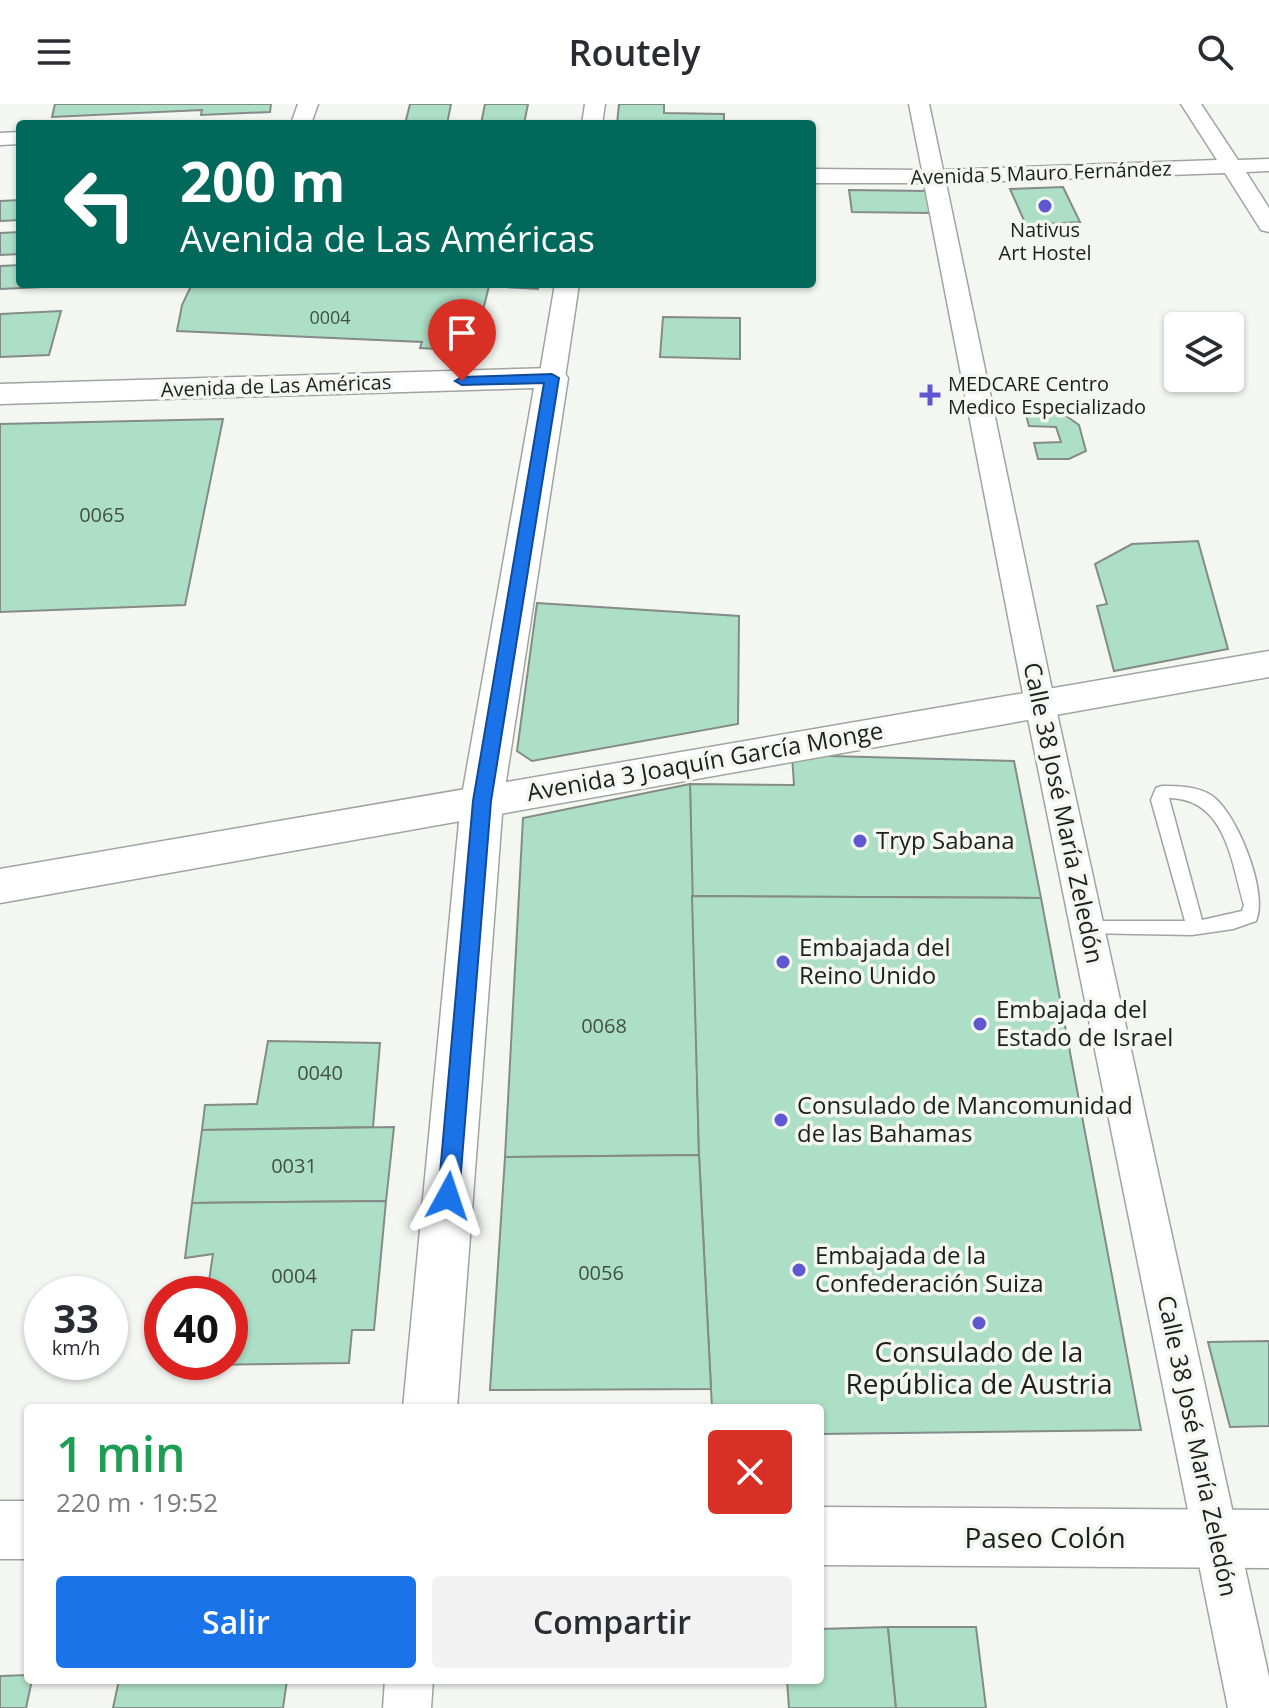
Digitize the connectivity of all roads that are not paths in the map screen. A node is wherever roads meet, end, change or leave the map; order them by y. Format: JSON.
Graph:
{"nodes":[{"id":1,"x":919,"y":104,"type":"edge"},
{"id":2,"x":1191,"y":104,"type":"edge"},
{"id":3,"x":1269,"y":165,"type":"edge"},
{"id":4,"x":1229,"y":167,"type":"junction"},
{"id":5,"x":816,"y":176,"type":"edge"},
{"id":6,"x":935,"y":177,"type":"junction"},
{"id":7,"x":1269,"y":225,"type":"edge"},
{"id":8,"x":566,"y":288,"type":"edge"},
{"id":9,"x":550,"y":390,"type":"junction"},
{"id":10,"x":0,"y":394,"type":"edge"},
{"id":11,"x":0,"y":414,"type":"edge"},
{"id":12,"x":1269,"y":664,"type":"edge"},
{"id":13,"x":1040,"y":704,"type":"junction"},
{"id":14,"x":482,"y":801,"type":"junction"},
{"id":15,"x":0,"y":886,"type":"edge"},
{"id":16,"x":1195,"y":926,"type":"junction"},
{"id":17,"x":1087,"y":928,"type":"junction"},
{"id":18,"x":430,"y":1404,"type":"edge"},
{"id":19,"x":0,"y":1530,"type":"edge"},
{"id":20,"x":24,"y":1530,"type":"edge"},
{"id":21,"x":824,"y":1536,"type":"edge"},
{"id":22,"x":1243,"y":1539,"type":"edge"},
{"id":23,"x":409,"y":1684,"type":"edge"},
{"id":24,"x":407,"y":1708,"type":"edge"},
{"id":25,"x":1252,"y":1708,"type":"edge"}],
"edges":[{"from":1,"to":6,"type":"street","name":"Calle 38 José María Zeledón"},
{"from":2,"to":4,"type":"street"},
{"from":3,"to":4,"type":"street","name":"Avenida 5 Mauro Fernández"},
{"from":4,"to":6,"type":"street","name":"Avenida 5 Mauro Fernández"},
{"from":4,"to":7,"type":"street"},
{"from":5,"to":6,"type":"street","name":"Avenida 5 Mauro Fernández"},
{"from":6,"to":13,"type":"street","name":"Calle 38 José María Zeledón"},
{"from":8,"to":9,"type":"street"},
{"from":9,"to":10,"type":"main road","name":"Avenida de Las Américas"},
{"from":9,"to":11,"type":"main road","name":"Avenida de Las Américas"},
{"from":9,"to":14,"type":"main road"},
{"from":12,"to":13,"type":"main road","name":"Avenida 3 Joaquín García Monge"},
{"from":13,"to":14,"type":"main road","name":"Avenida 3 Joaquín García Monge"},
{"from":13,"to":17,"type":"street","name":"Calle 38 José María Zeledón"},
{"from":14,"to":15,"type":"main road","name":"Avenida 3 Joaquín García Monge"},
{"from":14,"to":18,"type":"main road"},
{"from":16,"to":16,"type":"lane"},
{"from":16,"to":17,"type":"lane"},
{"from":17,"to":22,"type":"street","name":"Calle 38 José María Zeledón"},
{"from":19,"to":20,"type":"main road"},
{"from":21,"to":22,"type":"main road","name":"Paseo Colón"},
{"from":22,"to":25,"type":"street","name":"Calle 38 José María Zeledón"},
{"from":23,"to":24,"type":"street"}]}
